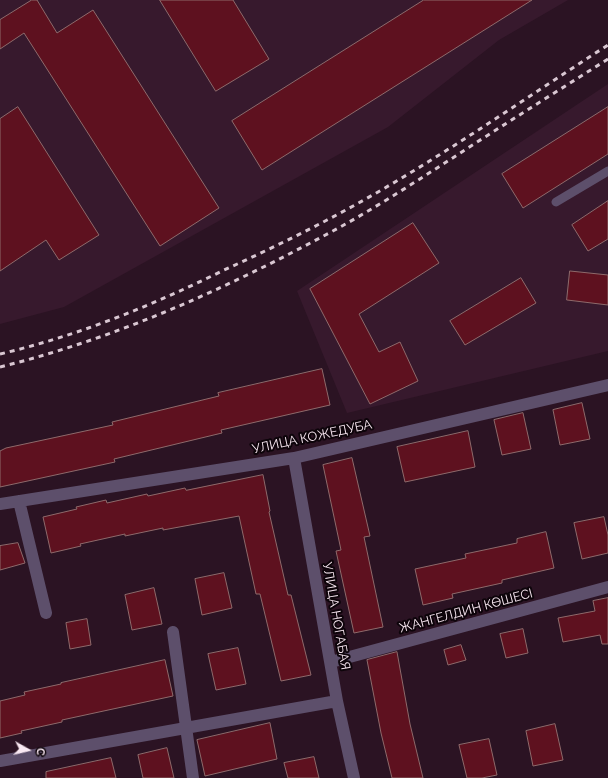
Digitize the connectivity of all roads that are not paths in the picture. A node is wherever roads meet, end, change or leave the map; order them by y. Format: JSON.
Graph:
{"nodes":[{"id":1,"x":608,"y":171,"type":"edge"},
{"id":2,"x":556,"y":202,"type":"dead end"},
{"id":3,"x":608,"y":385,"type":"edge"},
{"id":4,"x":294,"y":458,"type":"junction"},
{"id":5,"x":19,"y":500,"type":"junction"},
{"id":6,"x":0,"y":504,"type":"edge"},
{"id":7,"x":608,"y":588,"type":"edge"},
{"id":8,"x":46,"y":612,"type":"dead end"},
{"id":9,"x":173,"y":632,"type":"dead end"},
{"id":10,"x":331,"y":662,"type":"junction"},
{"id":11,"x":337,"y":701,"type":"junction"},
{"id":12,"x":187,"y":727,"type":"junction"},
{"id":13,"x":0,"y":761,"type":"edge"},
{"id":14,"x":193,"y":778,"type":"edge"},
{"id":15,"x":354,"y":778,"type":"edge"}],
"edges":[{"from":1,"to":2,"type":"lane"},
{"from":3,"to":4,"type":"street","name":"УЛИЦА КОЖЕДУБА"},
{"from":4,"to":5,"type":"street","name":"УЛИЦА КОЖЕДУБА"},
{"from":4,"to":10,"type":"street","name":"УЛИЦА НОГАБАЯ"},
{"from":5,"to":6,"type":"street","name":"УЛИЦА КОЖЕДУБА"},
{"from":5,"to":8,"type":"street"},
{"from":7,"to":10,"type":"street","name":"ЖАНГЕЛДИН КӨШЕСІ"},
{"from":9,"to":12,"type":"street"},
{"from":10,"to":11,"type":"street","name":"УЛИЦА НОГАБАЯ"},
{"from":11,"to":12,"type":"street"},
{"from":11,"to":15,"type":"street","name":"УЛИЦА НОГАБАЯ"},
{"from":12,"to":13,"type":"street"},
{"from":12,"to":14,"type":"street"}]}
